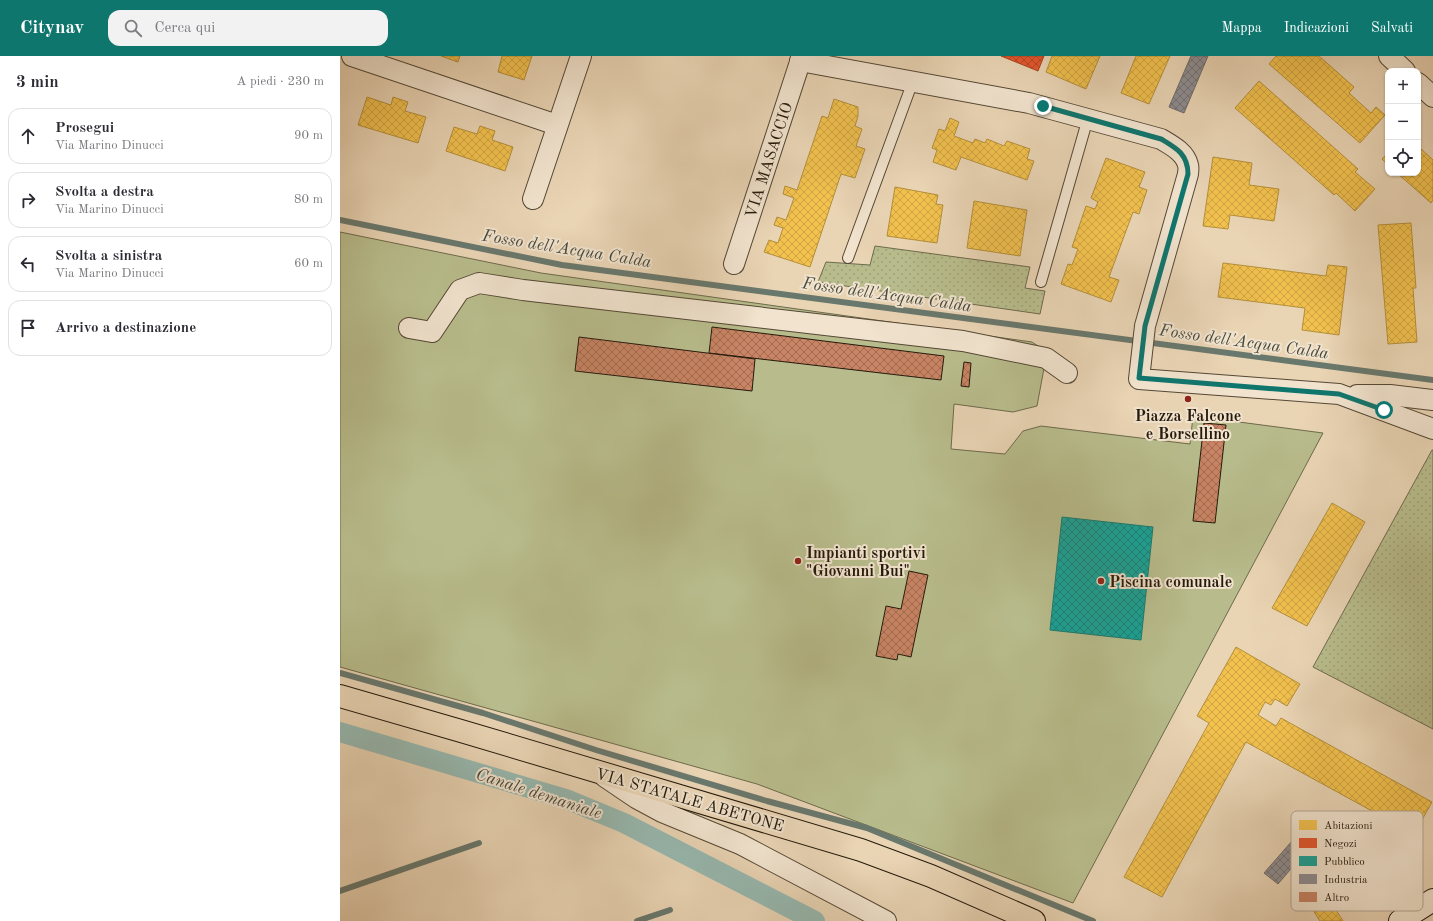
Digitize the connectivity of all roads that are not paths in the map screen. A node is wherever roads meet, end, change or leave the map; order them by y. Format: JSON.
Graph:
{"nodes":[{"id":1,"x":352,"y":56,"type":"edge"},
{"id":2,"x":581,"y":56,"type":"edge"},
{"id":3,"x":1389,"y":56,"type":"edge"},
{"id":4,"x":801,"y":59,"type":"edge"},
{"id":5,"x":1402,"y":68,"type":"edge"},
{"id":6,"x":913,"y":81,"type":"junction"},
{"id":7,"x":1421,"y":86,"type":"edge"},
{"id":8,"x":1433,"y":97,"type":"edge"},
{"id":9,"x":1088,"y":118,"type":"junction"},
{"id":10,"x":557,"y":125,"type":"junction"},
{"id":11,"x":533,"y":198,"type":"dead end"},
{"id":12,"x":848,"y":258,"type":"dead end"},
{"id":13,"x":734,"y":264,"type":"dead end"},
{"id":14,"x":1041,"y":282,"type":"dead end"},
{"id":15,"x":409,"y":328,"type":"dead end"},
{"id":16,"x":1067,"y":373,"type":"dead end"},
{"id":17,"x":1339,"y":394,"type":"junction"},
{"id":18,"x":1433,"y":400,"type":"edge"},
{"id":19,"x":1433,"y":430,"type":"edge"},
{"id":20,"x":340,"y":696,"type":"edge"},
{"id":21,"x":596,"y":771,"type":"junction"},
{"id":22,"x":740,"y":813,"type":"junction"},
{"id":23,"x":740,"y":844,"type":"junction"},
{"id":24,"x":1433,"y":900,"type":"edge"},
{"id":25,"x":1423,"y":906,"type":"edge"},
{"id":26,"x":1416,"y":911,"type":"edge"},
{"id":27,"x":886,"y":921,"type":"edge"},
{"id":28,"x":1034,"y":921,"type":"edge"},
{"id":29,"x":1400,"y":921,"type":"edge"}],
"edges":[{"from":1,"to":10,"type":"street"},
{"from":2,"to":10,"type":"street"},
{"from":3,"to":5,"type":"street"},
{"from":4,"to":6,"type":"street"},
{"from":4,"to":13,"type":"street","name":"VIA MASACCIO"},
{"from":6,"to":9,"type":"street"},
{"from":6,"to":12,"type":"lane"},
{"from":7,"to":8,"type":"street"},
{"from":9,"to":14,"type":"lane"},
{"from":9,"to":17,"type":"street"},
{"from":10,"to":11,"type":"street"},
{"from":15,"to":16,"type":"street"},
{"from":17,"to":18,"type":"street"},
{"from":17,"to":19,"type":"street"},
{"from":20,"to":21,"type":"main road","name":"VIA STATALE ABETONE"},
{"from":21,"to":22,"type":"main road","name":"VIA STATALE ABETONE"},
{"from":21,"to":23,"type":"street"},
{"from":22,"to":23,"type":"street"},
{"from":22,"to":28,"type":"main road","name":"VIA STATALE ABETONE"},
{"from":23,"to":27,"type":"street"},
{"from":24,"to":25,"type":"main road"},
{"from":26,"to":29,"type":"main road"}]}
